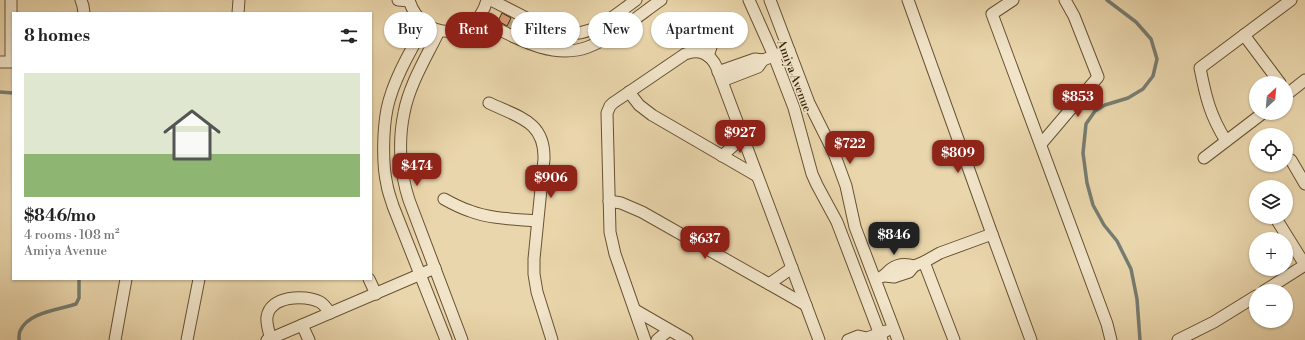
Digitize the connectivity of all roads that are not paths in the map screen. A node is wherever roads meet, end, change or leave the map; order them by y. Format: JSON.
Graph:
{"nodes":[{"id":1,"x":11,"y":0,"type":"edge"},
{"id":2,"x":81,"y":0,"type":"edge"},
{"id":3,"x":239,"y":0,"type":"edge"},
{"id":4,"x":405,"y":0,"type":"edge"},
{"id":5,"x":487,"y":0,"type":"edge"},
{"id":6,"x":491,"y":0,"type":"edge"},
{"id":7,"x":636,"y":0,"type":"edge"},
{"id":8,"x":660,"y":0,"type":"edge"},
{"id":9,"x":770,"y":0,"type":"edge"},
{"id":10,"x":908,"y":0,"type":"edge"},
{"id":11,"x":1013,"y":0,"type":"edge"},
{"id":12,"x":1064,"y":0,"type":"edge"},
{"id":13,"x":1291,"y":0,"type":"edge"},
{"id":14,"x":752,"y":1,"type":"edge"},
{"id":15,"x":84,"y":12,"type":"edge"},
{"id":16,"x":238,"y":12,"type":"edge"},
{"id":17,"x":413,"y":12,"type":"edge"},
{"id":18,"x":483,"y":12,"type":"edge"},
{"id":19,"x":513,"y":12,"type":"edge"},
{"id":20,"x":779,"y":23,"type":"junction"},
{"id":21,"x":762,"y":30,"type":"junction"},
{"id":22,"x":439,"y":31,"type":"joint"},
{"id":23,"x":445,"y":32,"type":"edge"},
{"id":24,"x":580,"y":34,"type":"edge"},
{"id":25,"x":1244,"y":35,"type":"junction"},
{"id":26,"x":413,"y":48,"type":"edge"},
{"id":27,"x":546,"y":48,"type":"edge"},
{"id":28,"x":789,"y":50,"type":"junction"},
{"id":29,"x":695,"y":51,"type":"junction"},
{"id":30,"x":708,"y":56,"type":"junction"},
{"id":31,"x":774,"y":56,"type":"junction"},
{"id":32,"x":0,"y":62,"type":"edge"},
{"id":33,"x":720,"y":76,"type":"junction"},
{"id":34,"x":1275,"y":76,"type":"edge"},
{"id":35,"x":1305,"y":80,"type":"edge"},
{"id":36,"x":1293,"y":89,"type":"edge"},
{"id":37,"x":630,"y":92,"type":"junction"},
{"id":38,"x":489,"y":103,"type":"dead end"},
{"id":39,"x":1254,"y":120,"type":"edge"},
{"id":40,"x":742,"y":136,"type":"junction"},
{"id":41,"x":1226,"y":141,"type":"junction"},
{"id":42,"x":1041,"y":144,"type":"junction"},
{"id":43,"x":722,"y":156,"type":"junction"},
{"id":44,"x":1204,"y":158,"type":"dead end"},
{"id":45,"x":1293,"y":163,"type":"edge"},
{"id":46,"x":757,"y":176,"type":"junction"},
{"id":47,"x":1305,"y":184,"type":"edge"},
{"id":48,"x":444,"y":199,"type":"dead end"},
{"id":49,"x":609,"y":201,"type":"junction"},
{"id":50,"x":537,"y":221,"type":"junction"},
{"id":51,"x":1279,"y":224,"type":"edge"},
{"id":52,"x":992,"y":234,"type":"junction"},
{"id":53,"x":919,"y":264,"type":"junction"},
{"id":54,"x":435,"y":268,"type":"junction"},
{"id":55,"x":792,"y":268,"type":"junction"},
{"id":56,"x":420,"y":275,"type":"junction"},
{"id":57,"x":880,"y":277,"type":"junction"},
{"id":58,"x":126,"y":280,"type":"edge"},
{"id":59,"x":199,"y":280,"type":"edge"},
{"id":60,"x":369,"y":280,"type":"edge"},
{"id":61,"x":770,"y":284,"type":"junction"},
{"id":62,"x":861,"y":284,"type":"junction"},
{"id":63,"x":1275,"y":284,"type":"edge"},
{"id":64,"x":376,"y":294,"type":"junction"},
{"id":65,"x":1249,"y":300,"type":"edge"},
{"id":66,"x":806,"y":305,"type":"junction"},
{"id":67,"x":635,"y":310,"type":"junction"},
{"id":68,"x":330,"y":313,"type":"junction"},
{"id":69,"x":302,"y":325,"type":"junction"},
{"id":70,"x":894,"y":328,"type":"junction"},
{"id":71,"x":668,"y":330,"type":"junction"},
{"id":72,"x":881,"y":337,"type":"edge"},
{"id":73,"x":269,"y":339,"type":"edge"},
{"id":74,"x":866,"y":339,"type":"edge"},
{"id":75,"x":115,"y":340,"type":"edge"},
{"id":76,"x":188,"y":340,"type":"edge"},
{"id":77,"x":309,"y":340,"type":"edge"},
{"id":78,"x":446,"y":340,"type":"edge"},
{"id":79,"x":462,"y":340,"type":"edge"},
{"id":80,"x":552,"y":340,"type":"edge"},
{"id":81,"x":646,"y":340,"type":"edge"},
{"id":82,"x":657,"y":340,"type":"edge"},
{"id":83,"x":687,"y":340,"type":"edge"},
{"id":84,"x":819,"y":340,"type":"edge"},
{"id":85,"x":848,"y":340,"type":"edge"},
{"id":86,"x":898,"y":340,"type":"edge"},
{"id":87,"x":954,"y":340,"type":"edge"},
{"id":88,"x":1032,"y":340,"type":"edge"},
{"id":89,"x":1111,"y":340,"type":"edge"},
{"id":90,"x":1178,"y":340,"type":"edge"}],
"edges":[{"from":1,"to":32,"type":"street"},
{"from":2,"to":15,"type":"street"},
{"from":3,"to":16,"type":"street"},
{"from":4,"to":17,"type":"street"},
{"from":5,"to":18,"type":"street"},
{"from":6,"to":19,"type":"street"},
{"from":7,"to":24,"type":"street"},
{"from":8,"to":27,"type":"street"},
{"from":9,"to":20,"type":"street","name":"Amiya Avenue"},
{"from":10,"to":52,"type":"street"},
{"from":11,"to":42,"type":"street"},
{"from":12,"to":42,"type":"street"},
{"from":13,"to":25,"type":"street"},
{"from":14,"to":21,"type":"street","name":"Amiya Avenue"},
{"from":20,"to":21,"type":"street"},
{"from":20,"to":28,"type":"street","name":"Amiya Avenue"},
{"from":21,"to":31,"type":"street","name":"Amiya Avenue"},
{"from":22,"to":23,"type":"street"},
{"from":22,"to":54,"type":"street"},
{"from":25,"to":34,"type":"street"},
{"from":25,"to":41,"type":"street"},
{"from":26,"to":56,"type":"street"},
{"from":28,"to":31,"type":"street"},
{"from":28,"to":57,"type":"street","name":"Amiya Avenue"},
{"from":29,"to":30,"type":"street"},
{"from":29,"to":30,"type":"street"},
{"from":29,"to":37,"type":"street"},
{"from":30,"to":33,"type":"street"},
{"from":31,"to":33,"type":"street"},
{"from":31,"to":62,"type":"street","name":"Amiya Avenue"},
{"from":33,"to":40,"type":"street"},
{"from":35,"to":36,"type":"street"},
{"from":37,"to":43,"type":"street"},
{"from":37,"to":49,"type":"street"},
{"from":38,"to":50,"type":"street"},
{"from":39,"to":41,"type":"street"},
{"from":40,"to":43,"type":"street"},
{"from":40,"to":46,"type":"street"},
{"from":41,"to":44,"type":"street"},
{"from":42,"to":89,"type":"street"},
{"from":43,"to":46,"type":"street"},
{"from":45,"to":47,"type":"street"},
{"from":46,"to":55,"type":"street"},
{"from":48,"to":50,"type":"street"},
{"from":49,"to":61,"type":"street"},
{"from":49,"to":67,"type":"street"},
{"from":50,"to":80,"type":"street"},
{"from":51,"to":63,"type":"street"},
{"from":52,"to":53,"type":"street"},
{"from":52,"to":88,"type":"street"},
{"from":53,"to":57,"type":"street"},
{"from":53,"to":87,"type":"street"},
{"from":54,"to":56,"type":"street"},
{"from":54,"to":79,"type":"street"},
{"from":55,"to":61,"type":"street"},
{"from":55,"to":66,"type":"street"},
{"from":56,"to":64,"type":"street"},
{"from":56,"to":78,"type":"street"},
{"from":57,"to":62,"type":"street"},
{"from":57,"to":70,"type":"street","name":"Amiya Avenue"},
{"from":58,"to":75,"type":"street"},
{"from":59,"to":76,"type":"street"},
{"from":60,"to":64,"type":"street"},
{"from":61,"to":66,"type":"street"},
{"from":62,"to":72,"type":"street","name":"Amiya Avenue"},
{"from":64,"to":68,"type":"street"},
{"from":65,"to":90,"type":"street"},
{"from":66,"to":84,"type":"street"},
{"from":67,"to":71,"type":"street"},
{"from":67,"to":81,"type":"street"},
{"from":68,"to":69,"type":"street"},
{"from":68,"to":73,"type":"street"},
{"from":69,"to":73,"type":"street"},
{"from":69,"to":77,"type":"street"},
{"from":70,"to":72,"type":"street"},
{"from":70,"to":86,"type":"street","name":"Amiya Avenue"},
{"from":71,"to":82,"type":"street"},
{"from":71,"to":83,"type":"street"},
{"from":72,"to":74,"type":"street"},
{"from":74,"to":85,"type":"street"}]}
